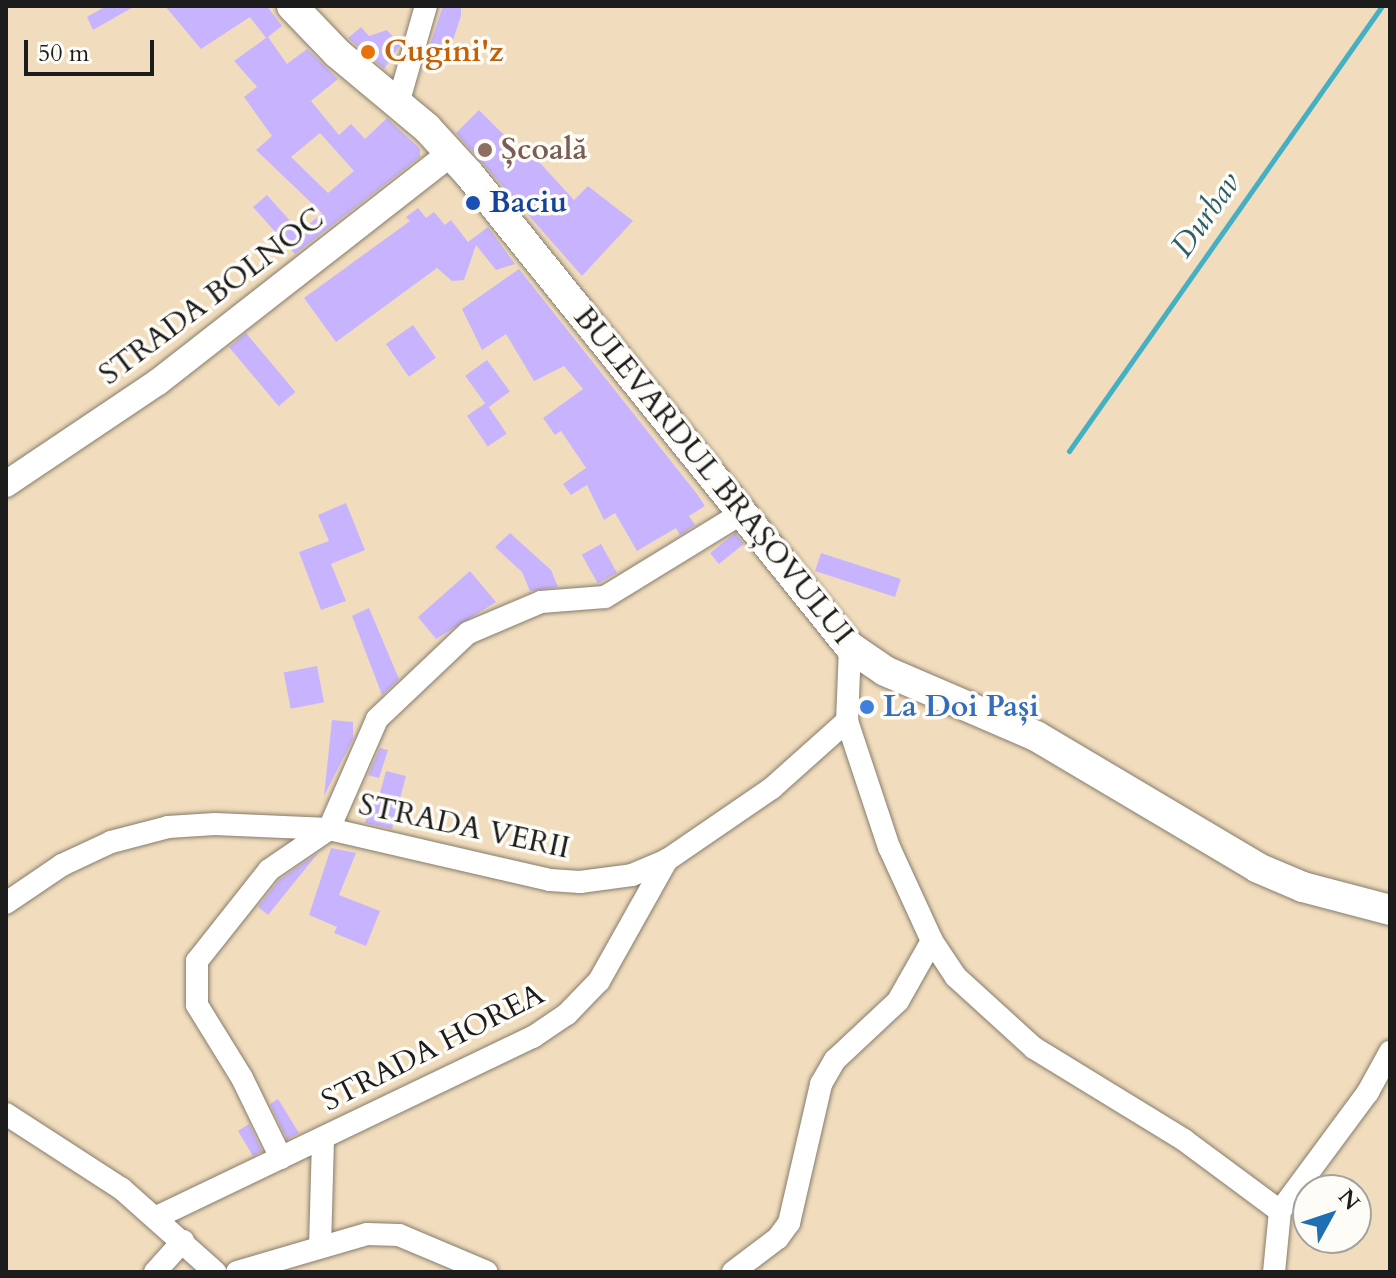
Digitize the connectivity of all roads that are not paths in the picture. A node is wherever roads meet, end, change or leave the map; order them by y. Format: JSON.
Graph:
{"nodes":[{"id":1,"x":292,"y":6,"type":"edge"},
{"id":2,"x":426,"y":6,"type":"edge"},
{"id":3,"x":398,"y":104,"type":"junction"},
{"id":4,"x":451,"y":153,"type":"junction"},
{"id":5,"x":6,"y":484,"type":"edge"},
{"id":6,"x":742,"y":513,"type":"junction"},
{"id":7,"x":850,"y":647,"type":"junction"},
{"id":8,"x":847,"y":721,"type":"junction"},
{"id":9,"x":329,"y":829,"type":"junction"},
{"id":10,"x":667,"y":860,"type":"junction"},
{"id":11,"x":6,"y":903,"type":"edge"},
{"id":12,"x":1390,"y":910,"type":"edge"},
{"id":13,"x":932,"y":941,"type":"junction"},
{"id":14,"x":1390,"y":1052,"type":"edge"},
{"id":15,"x":6,"y":1114,"type":"edge"},
{"id":16,"x":323,"y":1138,"type":"junction"},
{"id":17,"x":281,"y":1158,"type":"junction"},
{"id":18,"x":1280,"y":1211,"type":"junction"},
{"id":19,"x":159,"y":1216,"type":"junction"},
{"id":20,"x":183,"y":1241,"type":"junction"},
{"id":21,"x":320,"y":1247,"type":"junction"},
{"id":22,"x":155,"y":1272,"type":"edge"},
{"id":23,"x":215,"y":1272,"type":"edge"},
{"id":24,"x":237,"y":1272,"type":"edge"},
{"id":25,"x":487,"y":1272,"type":"edge"},
{"id":26,"x":733,"y":1272,"type":"edge"},
{"id":27,"x":1274,"y":1272,"type":"edge"}],
"edges":[{"from":1,"to":3,"type":"main road","name":"BULEVARDUL BRAȘOVULUI"},
{"from":2,"to":3,"type":"street"},
{"from":3,"to":4,"type":"main road","name":"BULEVARDUL BRAȘOVULUI"},
{"from":4,"to":5,"type":"street","name":"STRADA BOLNOC"},
{"from":4,"to":6,"type":"main road","name":"BULEVARDUL BRAȘOVULUI"},
{"from":6,"to":7,"type":"main road","name":"BULEVARDUL BRAȘOVULUI"},
{"from":6,"to":9,"type":"street"},
{"from":7,"to":8,"type":"street"},
{"from":7,"to":12,"type":"main road","name":"BULEVARDUL BRAȘOVULUI"},
{"from":8,"to":10,"type":"street","name":"STRADA VERII"},
{"from":8,"to":13,"type":"street"},
{"from":9,"to":10,"type":"street","name":"STRADA VERII"},
{"from":9,"to":11,"type":"street"},
{"from":9,"to":17,"type":"street","name":"STRADA VERII"},
{"from":10,"to":16,"type":"street","name":"STRADA HOREA"},
{"from":13,"to":18,"type":"street"},
{"from":13,"to":26,"type":"street"},
{"from":14,"to":18,"type":"street"},
{"from":15,"to":19,"type":"street"},
{"from":16,"to":17,"type":"street","name":"STRADA HOREA"},
{"from":16,"to":21,"type":"street"},
{"from":17,"to":19,"type":"street","name":"STRADA HOREA"},
{"from":18,"to":27,"type":"street"},
{"from":19,"to":20,"type":"street"},
{"from":20,"to":22,"type":"street"},
{"from":20,"to":23,"type":"street"},
{"from":21,"to":24,"type":"street"},
{"from":21,"to":25,"type":"street"}]}
